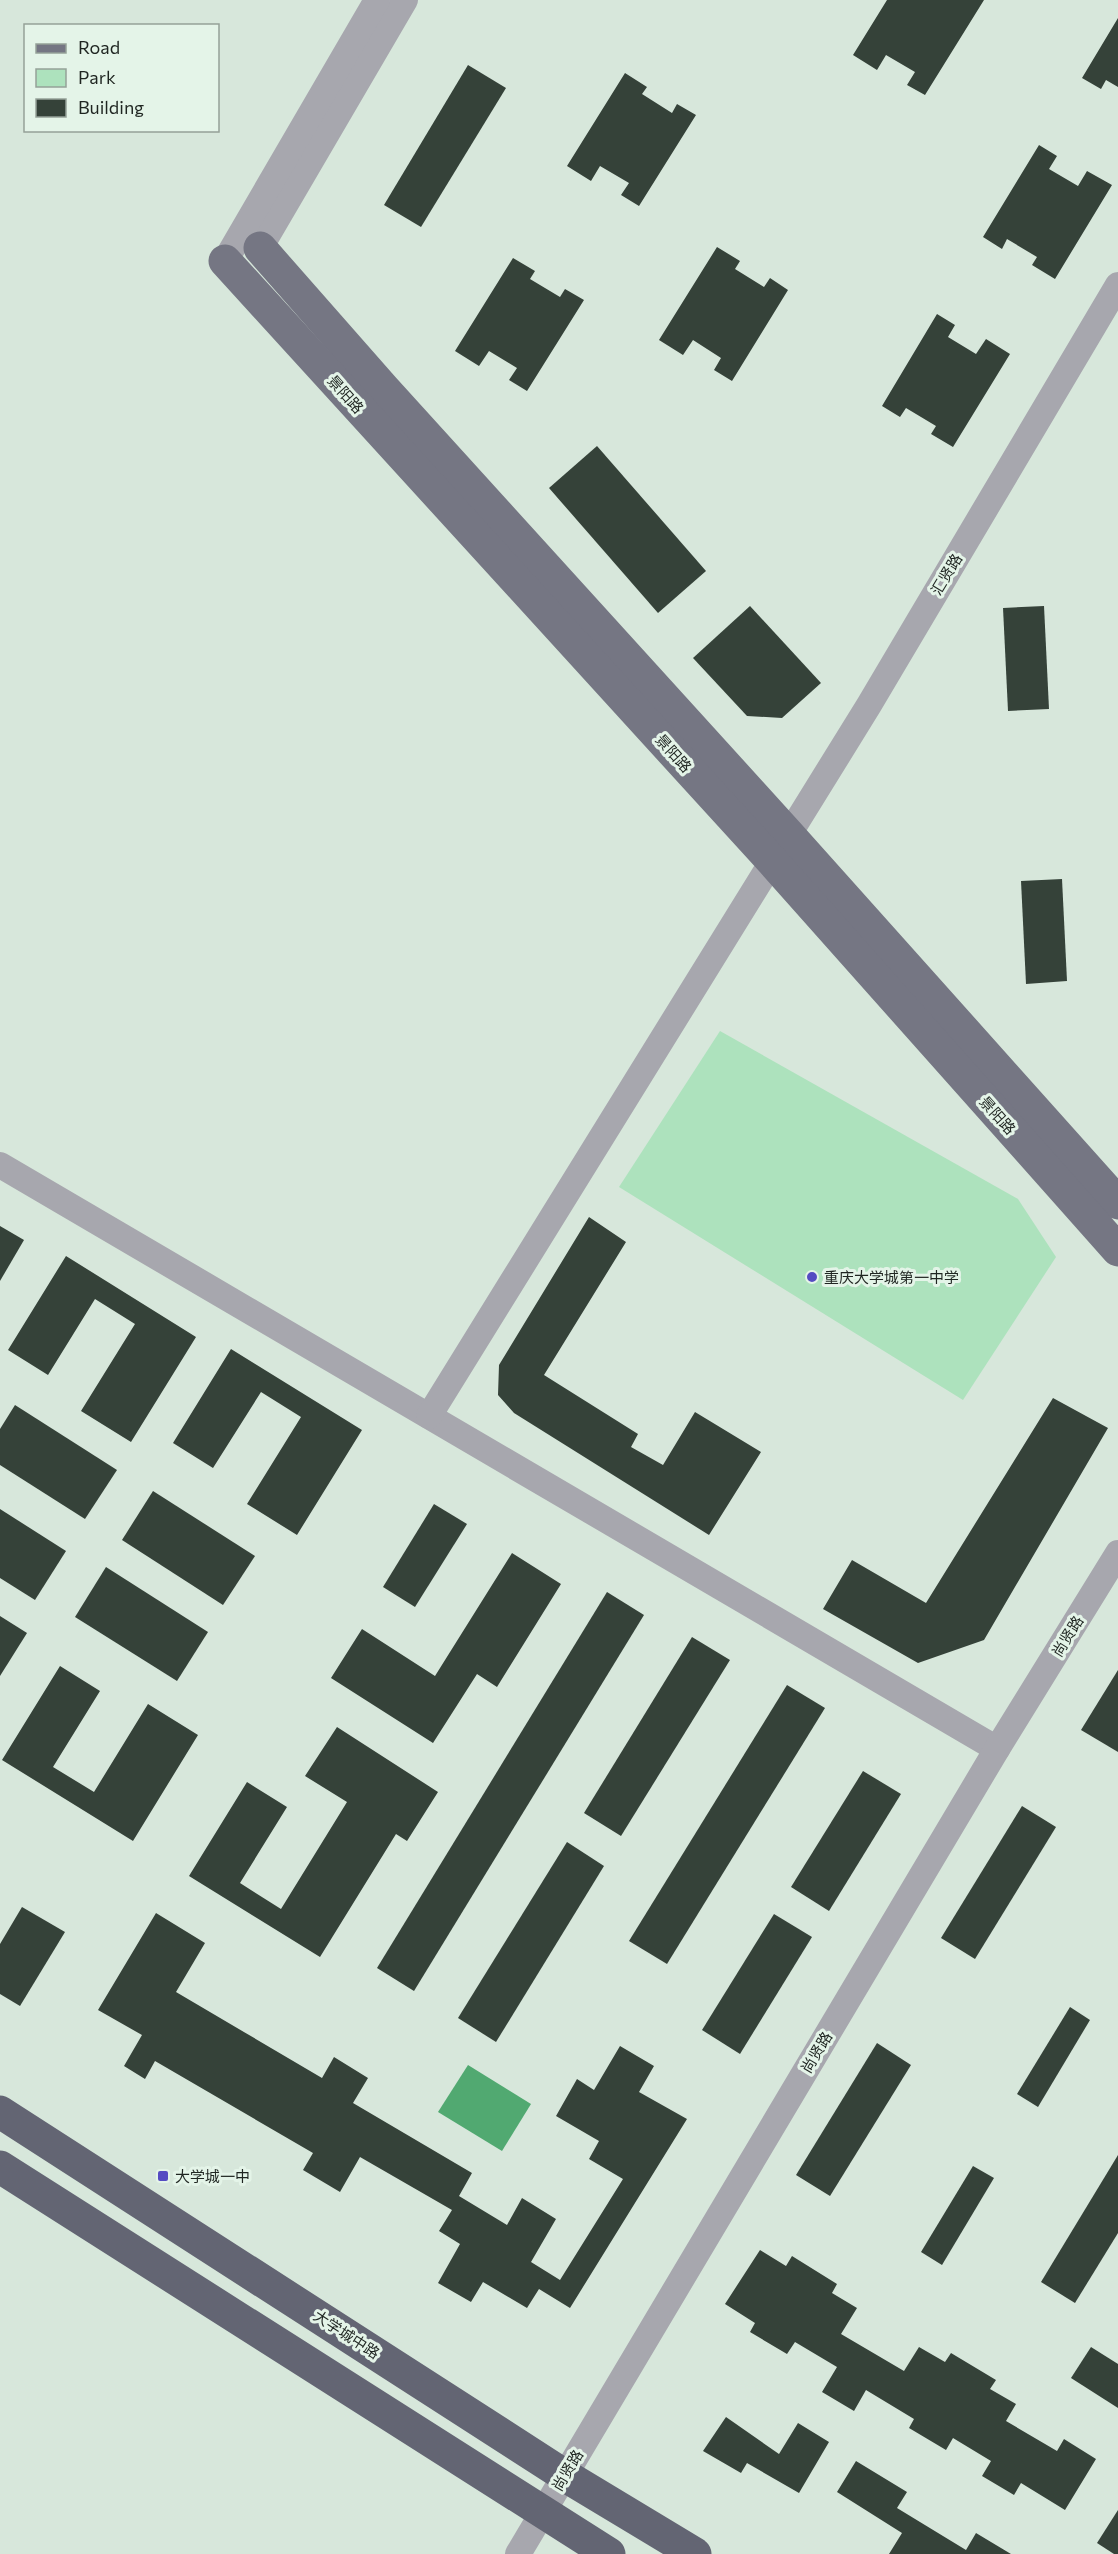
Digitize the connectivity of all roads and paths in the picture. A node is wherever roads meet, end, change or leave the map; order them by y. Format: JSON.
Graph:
{"nodes":[{"id":1,"x":377,"y":0,"type":"edge"},
{"id":2,"x":405,"y":0,"type":"edge"},
{"id":3,"x":260,"y":248,"type":"joint"},
{"id":4,"x":225,"y":261,"type":"joint"},
{"id":5,"x":1118,"y":285,"type":"edge"},
{"id":6,"x":781,"y":848,"type":"junction"},
{"id":7,"x":0,"y":1165,"type":"edge"},
{"id":8,"x":1118,"y":1203,"type":"edge"},
{"id":9,"x":1118,"y":1250,"type":"edge"},
{"id":10,"x":429,"y":1416,"type":"junction"},
{"id":11,"x":1118,"y":1552,"type":"edge"},
{"id":12,"x":997,"y":1749,"type":"junction"},
{"id":13,"x":0,"y":2112,"type":"edge"},
{"id":14,"x":0,"y":2167,"type":"edge"},
{"id":15,"x":564,"y":2475,"type":"junction"},
{"id":16,"x":543,"y":2511,"type":"junction"},
{"id":17,"x":518,"y":2554,"type":"edge"},
{"id":18,"x":609,"y":2554,"type":"edge"},
{"id":19,"x":695,"y":2554,"type":"edge"}],
"edges":[{"from":1,"to":4,"type":"street"},
{"from":2,"to":3,"type":"street"},
{"from":3,"to":6,"type":"main road","name":"景阳路"},
{"from":4,"to":6,"type":"main road","name":"景阳路"},
{"from":5,"to":6,"type":"street","name":"汇贤路"},
{"from":6,"to":8,"type":"main road","name":"景阳路"},
{"from":6,"to":9,"type":"main road","name":"景阳路"},
{"from":6,"to":10,"type":"street","name":"汇贤路"},
{"from":7,"to":10,"type":"street"},
{"from":10,"to":12,"type":"street"},
{"from":11,"to":12,"type":"street","name":"尚贤路"},
{"from":12,"to":15,"type":"street","name":"尚贤路"},
{"from":13,"to":15,"type":"highway","name":"大学城中路"},
{"from":14,"to":16,"type":"highway"},
{"from":15,"to":16,"type":"street","name":"尚贤路"},
{"from":15,"to":19,"type":"highway","name":"大学城中路"},
{"from":16,"to":17,"type":"street","name":"尚贤路"},
{"from":16,"to":18,"type":"highway"}]}
